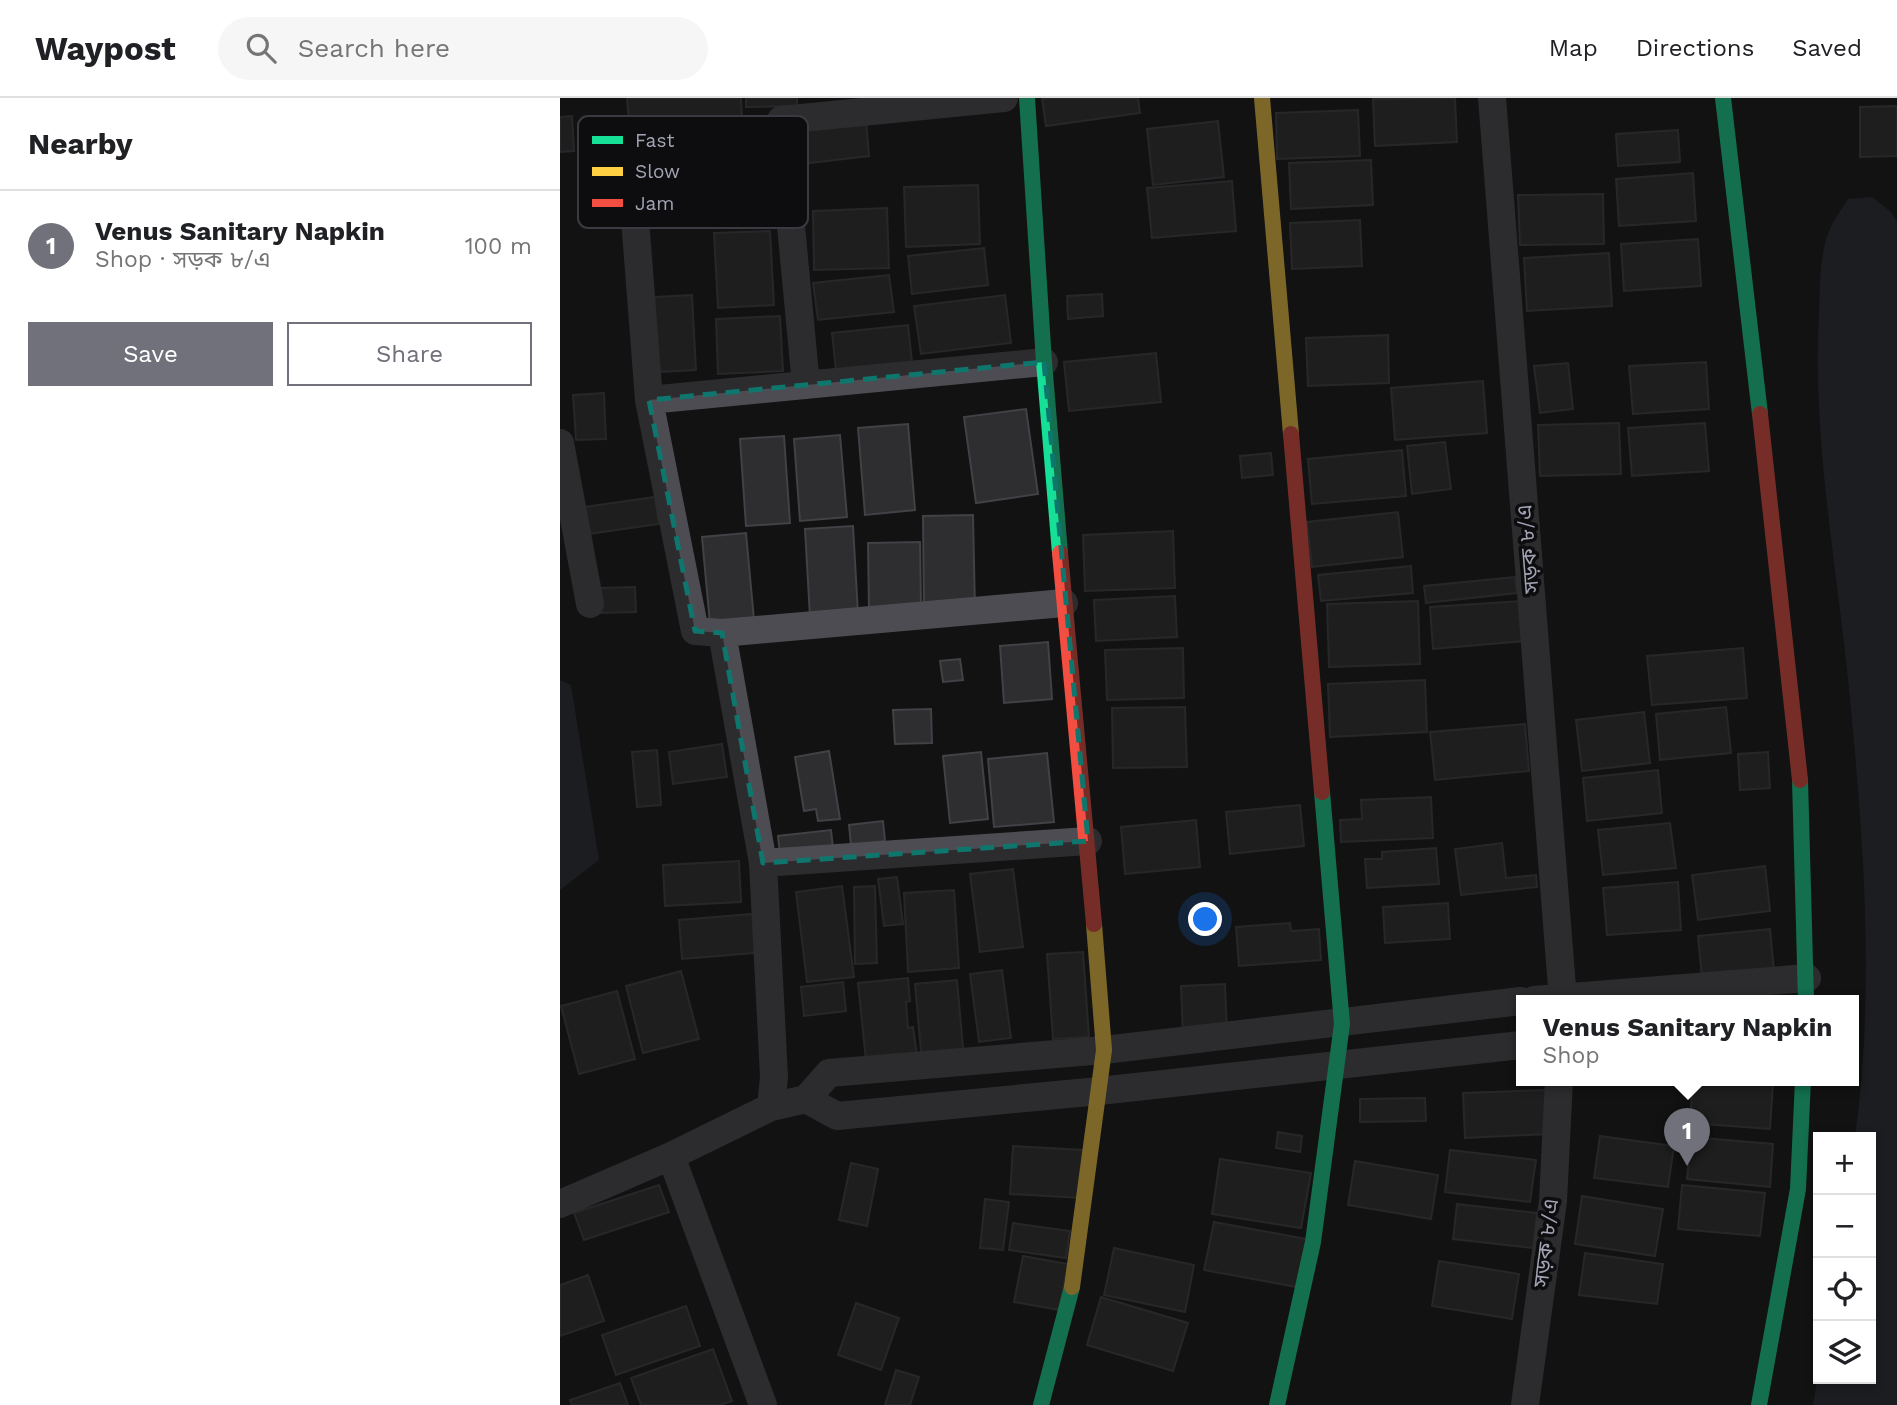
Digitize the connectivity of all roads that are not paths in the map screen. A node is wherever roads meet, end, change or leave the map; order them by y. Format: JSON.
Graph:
{"nodes":[{"id":1,"x":1004,"y":98,"type":"edge"},
{"id":2,"x":1027,"y":98,"type":"edge"},
{"id":3,"x":1262,"y":98,"type":"edge"},
{"id":4,"x":1492,"y":98,"type":"edge"},
{"id":5,"x":1723,"y":98,"type":"edge"},
{"id":6,"x":808,"y":117,"type":"edge"},
{"id":7,"x":636,"y":228,"type":"edge"},
{"id":8,"x":791,"y":228,"type":"edge"},
{"id":9,"x":1044,"y":362,"type":"junction"},
{"id":10,"x":806,"y":385,"type":"junction"},
{"id":11,"x":649,"y":400,"type":"junction"},
{"id":12,"x":560,"y":443,"type":"edge"},
{"id":13,"x":1064,"y":603,"type":"junction"},
{"id":14,"x":590,"y":604,"type":"dead end"},
{"id":15,"x":722,"y":633,"type":"junction"},
{"id":16,"x":1088,"y":841,"type":"junction"},
{"id":17,"x":763,"y":863,"type":"junction"},
{"id":18,"x":1807,"y":989,"type":"edge"},
{"id":19,"x":1563,"y":995,"type":"edge"},
{"id":20,"x":1644,"y":995,"type":"edge"},
{"id":21,"x":1516,"y":1002,"type":"edge"},
{"id":22,"x":1342,"y":1024,"type":"junction"},
{"id":23,"x":1516,"y":1045,"type":"edge"},
{"id":24,"x":1104,"y":1050,"type":"junction"},
{"id":25,"x":1336,"y":1063,"type":"junction"},
{"id":26,"x":1559,"y":1086,"type":"edge"},
{"id":27,"x":1803,"y":1086,"type":"edge"},
{"id":28,"x":1099,"y":1091,"type":"junction"},
{"id":29,"x":806,"y":1099,"type":"junction"},
{"id":30,"x":771,"y":1107,"type":"junction"},
{"id":31,"x":671,"y":1156,"type":"junction"},
{"id":32,"x":560,"y":1204,"type":"edge"},
{"id":33,"x":763,"y":1405,"type":"edge"},
{"id":34,"x":1041,"y":1405,"type":"edge"},
{"id":35,"x":1278,"y":1405,"type":"edge"},
{"id":36,"x":1525,"y":1405,"type":"edge"},
{"id":37,"x":1759,"y":1405,"type":"edge"}],
"edges":[{"from":1,"to":6,"type":"street"},
{"from":2,"to":9,"type":"street"},
{"from":3,"to":22,"type":"street"},
{"from":4,"to":19,"type":"street","name":"সড়ক ৮/এ"},
{"from":5,"to":18,"type":"street"},
{"from":7,"to":11,"type":"street"},
{"from":8,"to":10,"type":"street"},
{"from":9,"to":10,"type":"street"},
{"from":9,"to":13,"type":"street"},
{"from":10,"to":11,"type":"street"},
{"from":11,"to":15,"type":"street"},
{"from":12,"to":14,"type":"street"},
{"from":13,"to":15,"type":"street"},
{"from":13,"to":16,"type":"street"},
{"from":15,"to":17,"type":"street"},
{"from":16,"to":17,"type":"street"},
{"from":16,"to":24,"type":"street"},
{"from":17,"to":30,"type":"street"},
{"from":18,"to":20,"type":"street"},
{"from":21,"to":22,"type":"street"},
{"from":22,"to":24,"type":"street"},
{"from":22,"to":25,"type":"street"},
{"from":23,"to":25,"type":"street"},
{"from":24,"to":28,"type":"street"},
{"from":24,"to":29,"type":"street"},
{"from":25,"to":28,"type":"street"},
{"from":25,"to":35,"type":"street"},
{"from":26,"to":36,"type":"street","name":"সড়ক ৮/এ"},
{"from":27,"to":37,"type":"street"},
{"from":28,"to":29,"type":"street"},
{"from":28,"to":34,"type":"street"},
{"from":29,"to":30,"type":"street"},
{"from":30,"to":31,"type":"street"},
{"from":31,"to":32,"type":"street"},
{"from":31,"to":33,"type":"street"}]}
